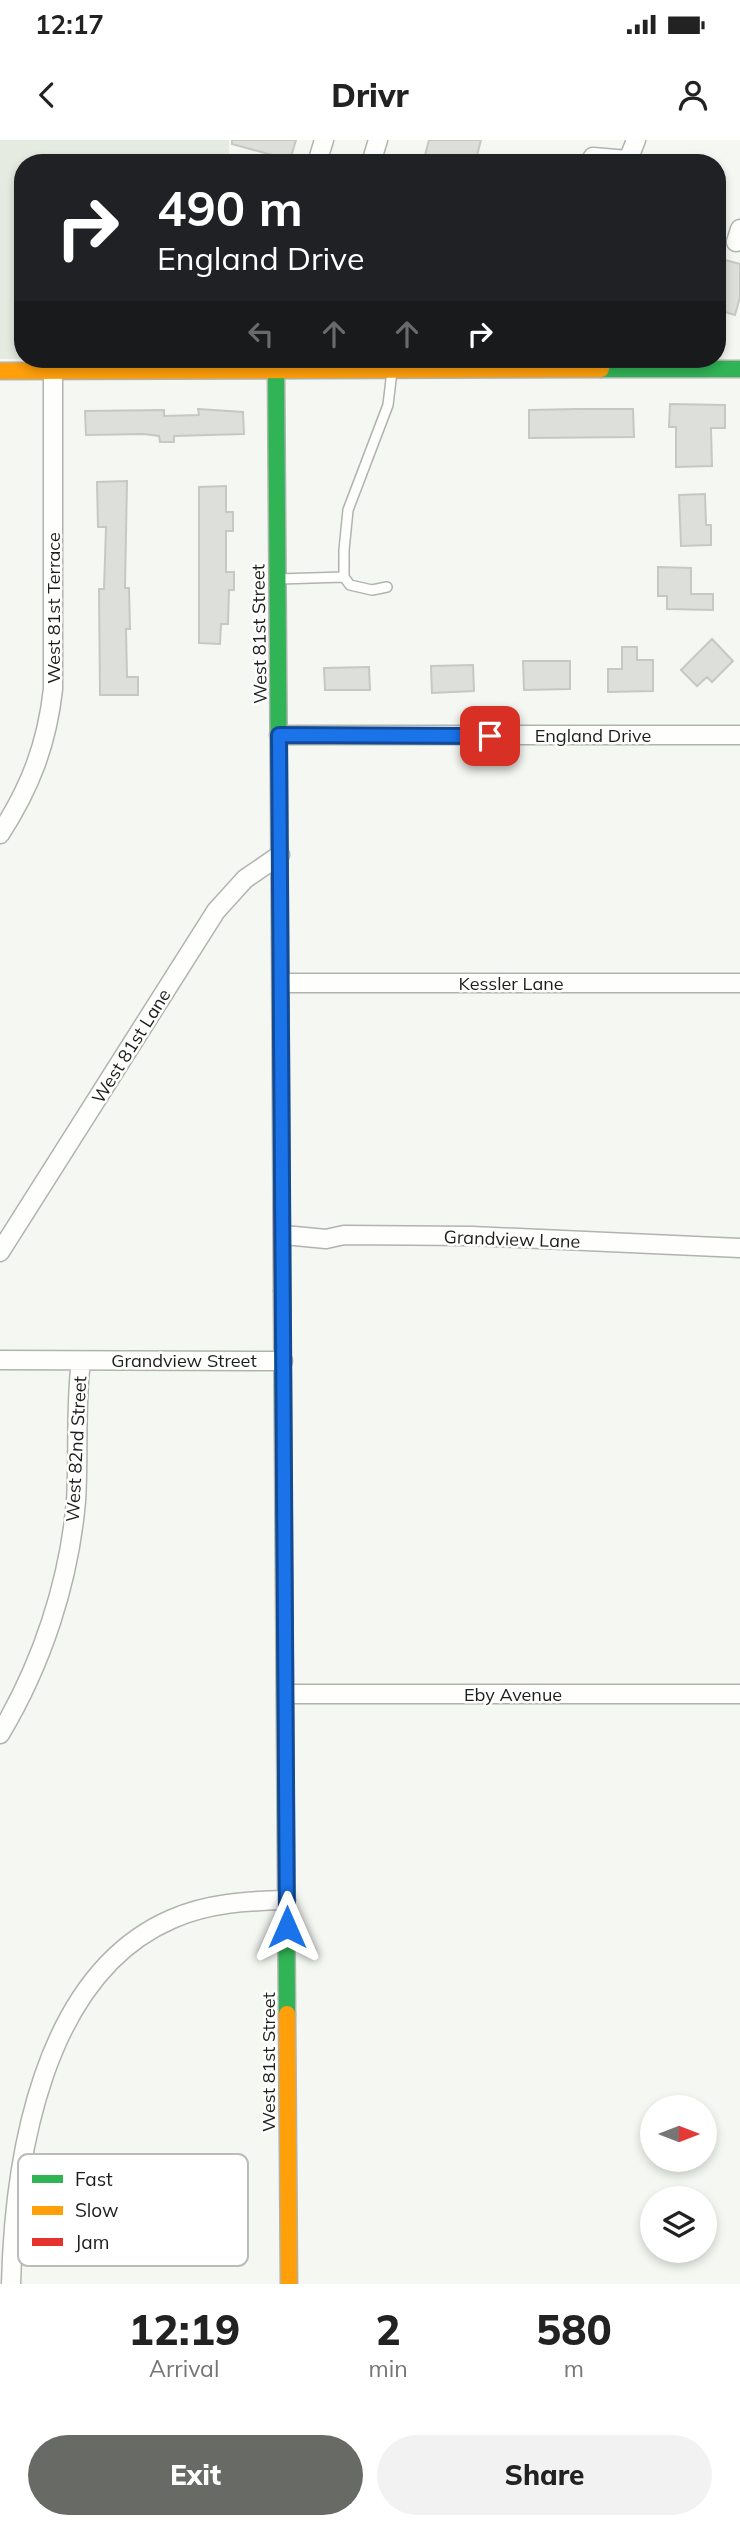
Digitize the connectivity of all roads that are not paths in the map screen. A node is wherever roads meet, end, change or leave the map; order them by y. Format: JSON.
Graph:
{"nodes":[{"id":1,"x":740,"y":369,"type":"edge"},
{"id":2,"x":276,"y":370,"type":"junction"},
{"id":3,"x":392,"y":370,"type":"junction"},
{"id":4,"x":0,"y":371,"type":"edge"},
{"id":5,"x":53,"y":371,"type":"junction"},
{"id":6,"x":344,"y":577,"type":"junction"},
{"id":7,"x":277,"y":579,"type":"junction"},
{"id":8,"x":387,"y":587,"type":"dead end"},
{"id":9,"x":279,"y":735,"type":"junction"},
{"id":10,"x":740,"y":735,"type":"edge"},
{"id":11,"x":0,"y":834,"type":"edge"},
{"id":12,"x":281,"y":855,"type":"junction"},
{"id":13,"x":282,"y":983,"type":"junction"},
{"id":14,"x":740,"y":983,"type":"edge"},
{"id":15,"x":284,"y":1235,"type":"junction"},
{"id":16,"x":740,"y":1248,"type":"edge"},
{"id":17,"x":0,"y":1252,"type":"edge"},
{"id":18,"x":0,"y":1360,"type":"edge"},
{"id":19,"x":81,"y":1361,"type":"junction"},
{"id":20,"x":283,"y":1361,"type":"junction"},
{"id":21,"x":286,"y":1694,"type":"junction"},
{"id":22,"x":740,"y":1694,"type":"edge"},
{"id":23,"x":0,"y":1734,"type":"edge"},
{"id":24,"x":286,"y":1900,"type":"junction"},
{"id":25,"x":25,"y":2154,"type":"edge"},
{"id":26,"x":18,"y":2192,"type":"edge"},
{"id":27,"x":11,"y":2284,"type":"edge"},
{"id":28,"x":289,"y":2284,"type":"edge"}],
"edges":[{"from":1,"to":3,"type":"street"},
{"from":2,"to":3,"type":"street"},
{"from":2,"to":5,"type":"street"},
{"from":2,"to":7,"type":"street","name":"West 81st Street"},
{"from":3,"to":6,"type":"lane"},
{"from":4,"to":5,"type":"street"},
{"from":5,"to":11,"type":"street","name":"West 81st Terrace"},
{"from":6,"to":7,"type":"lane"},
{"from":6,"to":8,"type":"lane"},
{"from":7,"to":9,"type":"street","name":"West 81st Street"},
{"from":9,"to":10,"type":"street","name":"England Drive"},
{"from":9,"to":12,"type":"street","name":"West 81st Street"},
{"from":12,"to":13,"type":"street","name":"West 81st Street"},
{"from":12,"to":17,"type":"street","name":"West 81st Lane"},
{"from":13,"to":14,"type":"street","name":"Kessler Lane"},
{"from":13,"to":15,"type":"street","name":"West 81st Street"},
{"from":15,"to":16,"type":"street","name":"Grandview Lane"},
{"from":15,"to":20,"type":"street","name":"West 81st Street"},
{"from":18,"to":19,"type":"street","name":"Grandview Street"},
{"from":19,"to":20,"type":"street","name":"Grandview Street"},
{"from":19,"to":23,"type":"street","name":"West 82nd Street"},
{"from":20,"to":21,"type":"street","name":"West 81st Street"},
{"from":21,"to":22,"type":"street","name":"Eby Avenue"},
{"from":21,"to":24,"type":"street","name":"West 81st Street"},
{"from":24,"to":25,"type":"street"},
{"from":24,"to":28,"type":"street","name":"West 81st Street"},
{"from":26,"to":27,"type":"street"}]}
